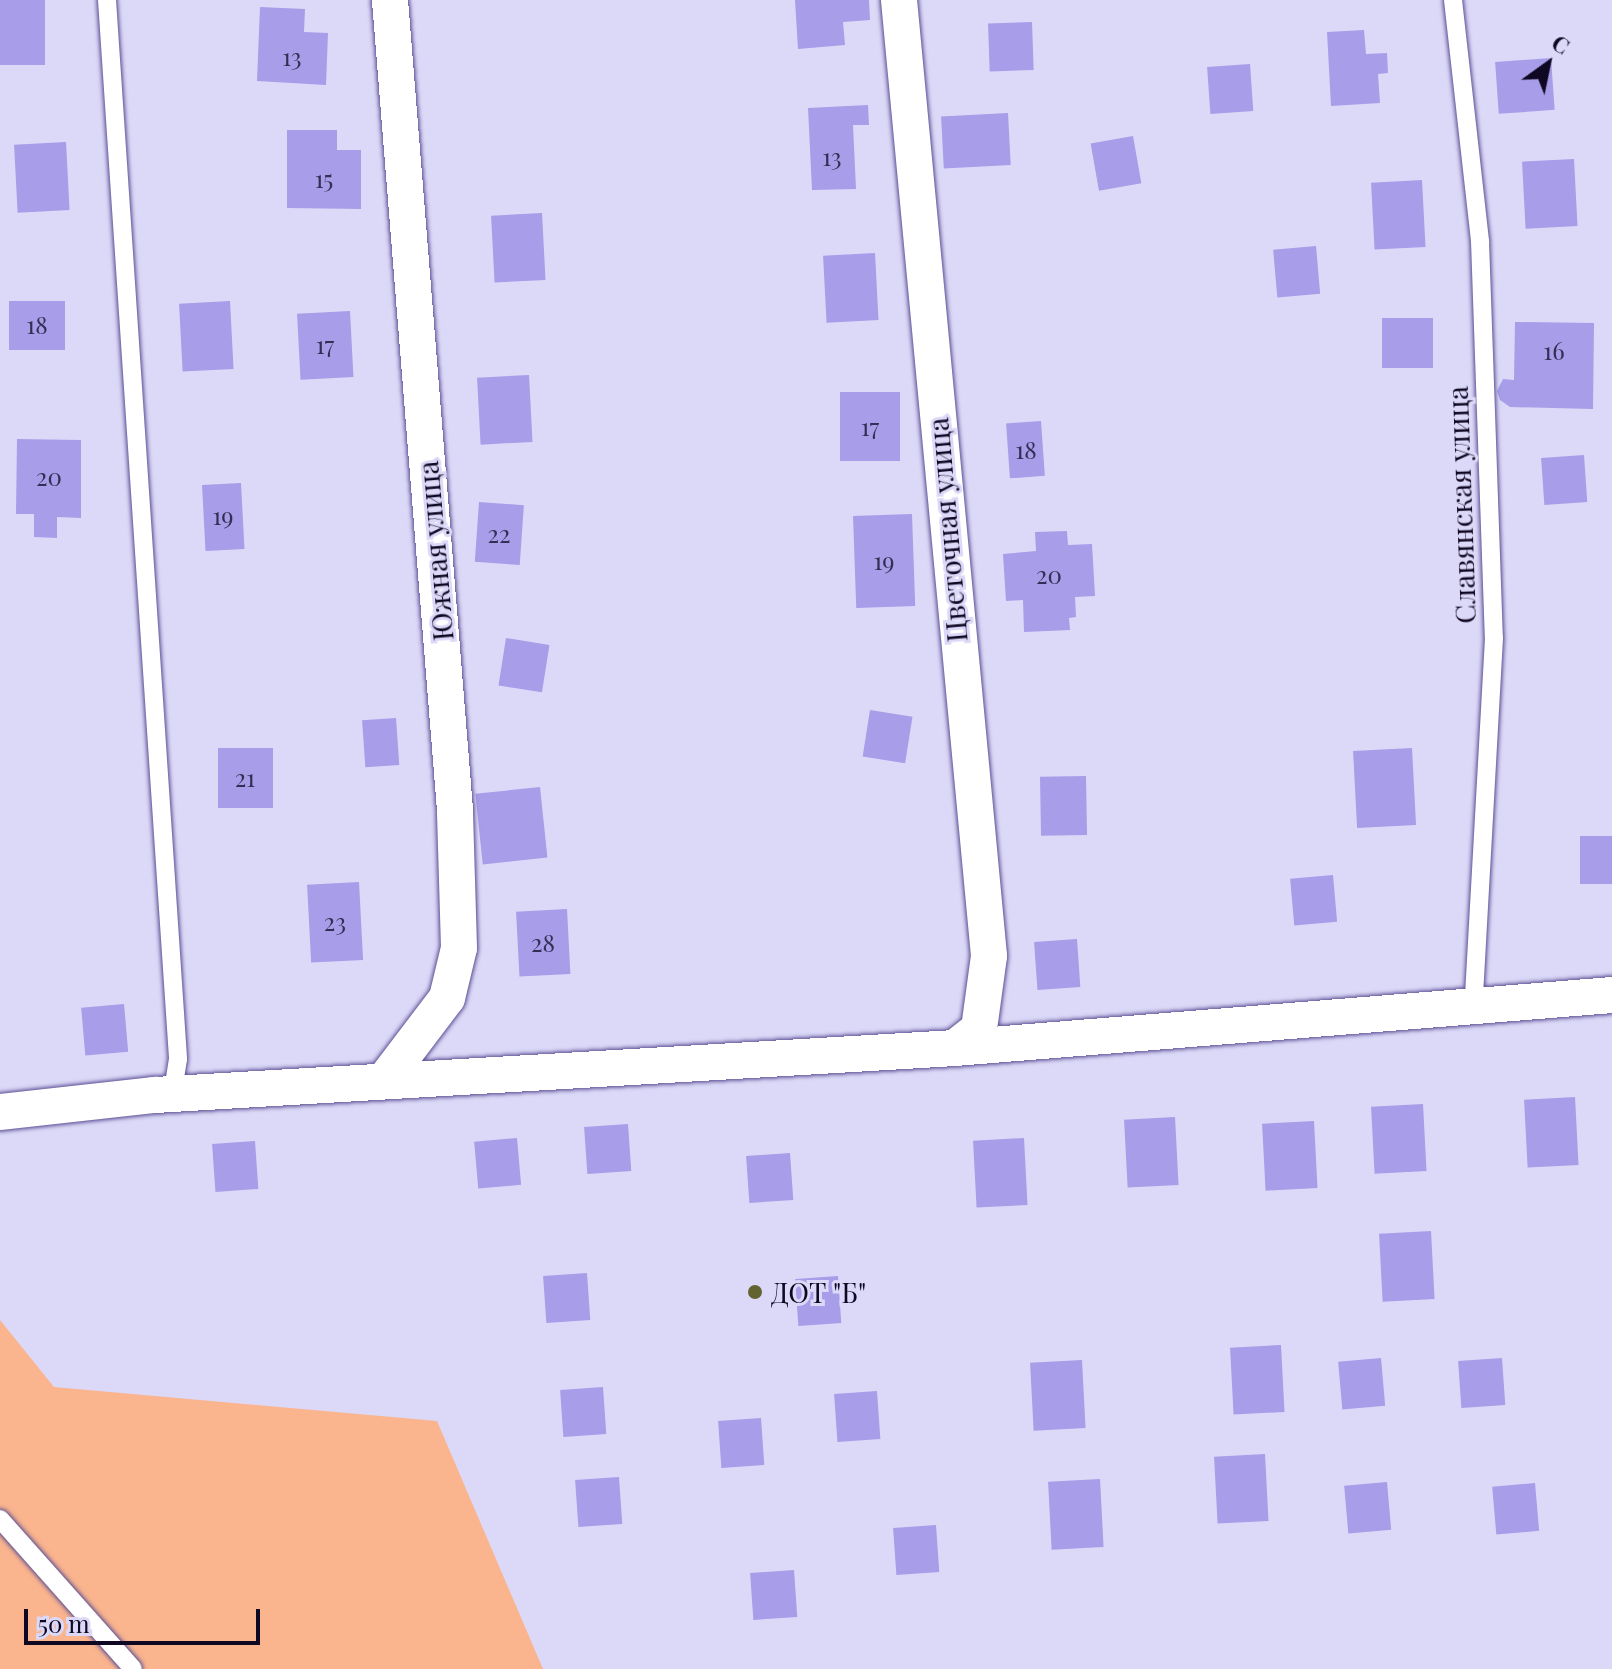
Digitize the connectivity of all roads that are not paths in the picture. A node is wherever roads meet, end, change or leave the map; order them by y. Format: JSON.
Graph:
{"nodes":[{"id":1,"x":107,"y":0,"type":"edge"},
{"id":2,"x":390,"y":0,"type":"edge"},
{"id":3,"x":899,"y":0,"type":"edge"},
{"id":4,"x":1453,"y":0,"type":"edge"},
{"id":5,"x":1612,"y":995,"type":"edge"},
{"id":6,"x":1473,"y":1008,"type":"junction"},
{"id":7,"x":955,"y":1048,"type":"junction"},
{"id":8,"x":384,"y":1081,"type":"junction"},
{"id":9,"x":155,"y":1095,"type":"junction"},
{"id":10,"x":0,"y":1112,"type":"edge"},
{"id":11,"x":0,"y":1519,"type":"edge"},
{"id":12,"x":133,"y":1669,"type":"edge"}],
"edges":[{"from":1,"to":9,"type":"lane"},
{"from":2,"to":8,"type":"street","name":"Южная улица"},
{"from":3,"to":7,"type":"street","name":"Цветочная улица"},
{"from":4,"to":6,"type":"lane","name":"Славянская улица"},
{"from":5,"to":6,"type":"street"},
{"from":6,"to":7,"type":"street"},
{"from":7,"to":8,"type":"street"},
{"from":8,"to":9,"type":"street"},
{"from":9,"to":10,"type":"street"},
{"from":11,"to":12,"type":"lane"}]}
